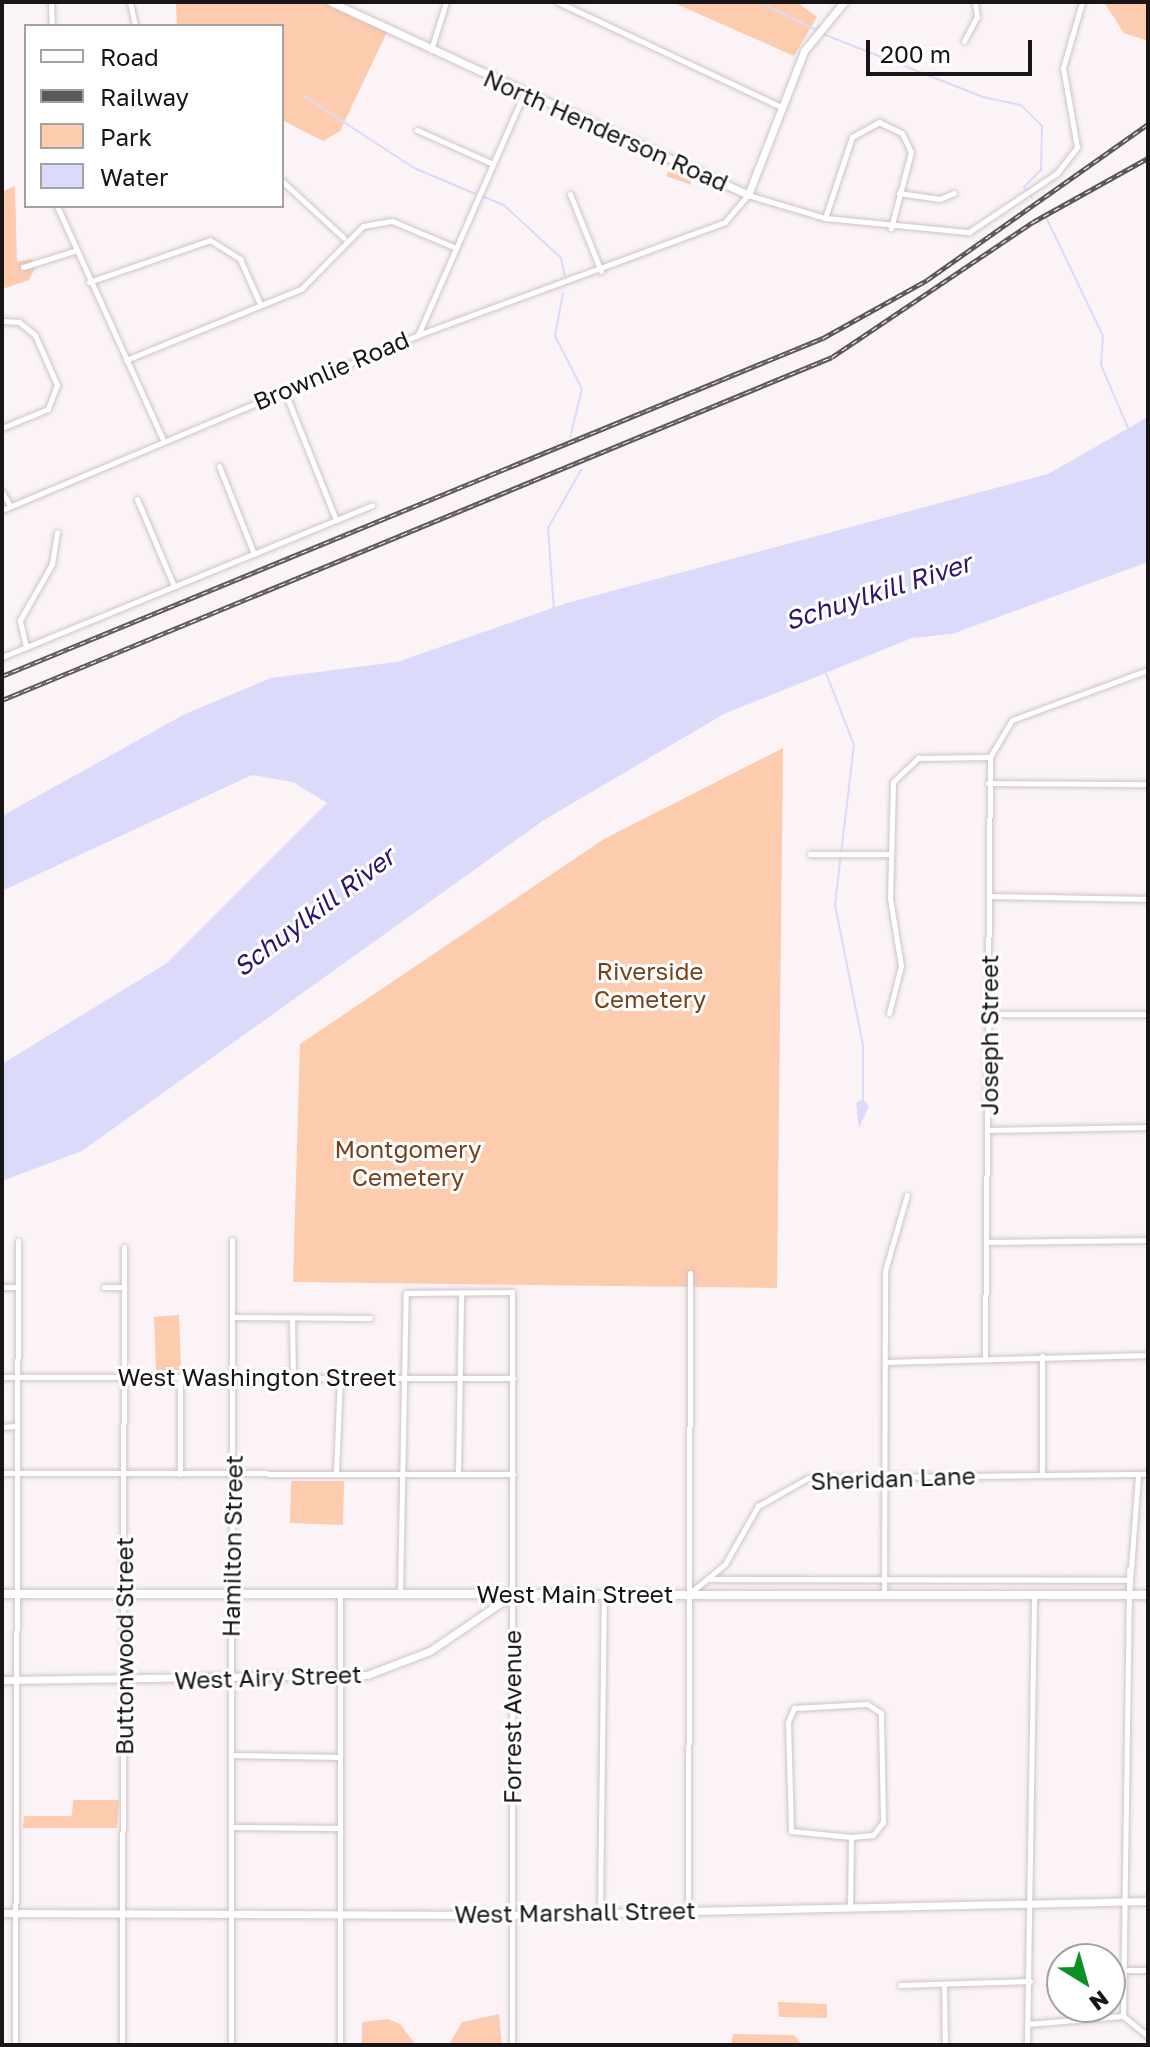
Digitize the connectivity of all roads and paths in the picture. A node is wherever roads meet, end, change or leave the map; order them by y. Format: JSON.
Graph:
{"nodes":[{"id":1,"x":51,"y":2,"type":"edge"},
{"id":2,"x":130,"y":2,"type":"edge"},
{"id":3,"x":331,"y":2,"type":"edge"},
{"id":4,"x":446,"y":2,"type":"edge"},
{"id":5,"x":558,"y":2,"type":"edge"},
{"id":6,"x":844,"y":2,"type":"edge"},
{"id":7,"x":975,"y":2,"type":"edge"},
{"id":8,"x":1082,"y":2,"type":"edge"},
{"id":9,"x":52,"y":24,"type":"edge"},
{"id":10,"x":135,"y":24,"type":"edge"},
{"id":11,"x":964,"y":41,"type":"dead end"},
{"id":12,"x":431,"y":51,"type":"junction"},
{"id":13,"x":524,"y":93,"type":"junction"},
{"id":14,"x":783,"y":108,"type":"junction"},
{"id":15,"x":417,"y":130,"type":"dead end"},
{"id":16,"x":491,"y":163,"type":"junction"},
{"id":17,"x":284,"y":183,"type":"edge"},
{"id":18,"x":899,"y":193,"type":"junction"},
{"id":19,"x":954,"y":193,"type":"dead end"},
{"id":20,"x":570,"y":194,"type":"dead end"},
{"id":21,"x":748,"y":195,"type":"junction"},
{"id":22,"x":58,"y":208,"type":"edge"},
{"id":23,"x":825,"y":218,"type":"junction"},
{"id":24,"x":891,"y":228,"type":"junction"},
{"id":25,"x":344,"y":238,"type":"junction"},
{"id":26,"x":454,"y":247,"type":"junction"},
{"id":27,"x":74,"y":251,"type":"junction"},
{"id":28,"x":23,"y":267,"type":"dead end"},
{"id":29,"x":601,"y":271,"type":"junction"},
{"id":30,"x":89,"y":282,"type":"junction"},
{"id":31,"x":260,"y":304,"type":"junction"},
{"id":32,"x":2,"y":321,"type":"edge"},
{"id":33,"x":418,"y":335,"type":"junction"},
{"id":34,"x":126,"y":360,"type":"junction"},
{"id":35,"x":284,"y":390,"type":"junction"},
{"id":36,"x":2,"y":428,"type":"edge"},
{"id":37,"x":162,"y":438,"type":"junction"},
{"id":38,"x":219,"y":466,"type":"dead end"},
{"id":39,"x":2,"y":492,"type":"edge"},
{"id":40,"x":137,"y":499,"type":"dead end"},
{"id":41,"x":372,"y":505,"type":"dead end"},
{"id":42,"x":10,"y":506,"type":"junction"},
{"id":43,"x":2,"y":510,"type":"edge"},
{"id":44,"x":336,"y":520,"type":"junction"},
{"id":45,"x":57,"y":532,"type":"dead end"},
{"id":46,"x":254,"y":554,"type":"junction"},
{"id":47,"x":174,"y":586,"type":"junction"},
{"id":48,"x":26,"y":647,"type":"junction"},
{"id":49,"x":2,"y":657,"type":"edge"},
{"id":50,"x":1148,"y":670,"type":"edge"},
{"id":51,"x":990,"y":757,"type":"junction"},
{"id":52,"x":988,"y":783,"type":"junction"},
{"id":53,"x":1148,"y":784,"type":"edge"},
{"id":54,"x":810,"y":854,"type":"dead end"},
{"id":55,"x":890,"y":854,"type":"junction"},
{"id":56,"x":990,"y":896,"type":"junction"},
{"id":57,"x":1148,"y":899,"type":"edge"},
{"id":58,"x":889,"y":1013,"type":"dead end"},
{"id":59,"x":988,"y":1014,"type":"junction"},
{"id":60,"x":1148,"y":1014,"type":"edge"},
{"id":61,"x":1148,"y":1127,"type":"edge"},
{"id":62,"x":989,"y":1130,"type":"junction"},
{"id":63,"x":907,"y":1195,"type":"dead end"},
{"id":64,"x":232,"y":1240,"type":"dead end"},
{"id":65,"x":1148,"y":1240,"type":"edge"},
{"id":66,"x":18,"y":1241,"type":"dead end"},
{"id":67,"x":986,"y":1242,"type":"junction"},
{"id":68,"x":124,"y":1247,"type":"dead end"},
{"id":69,"x":690,"y":1273,"type":"dead end"},
{"id":70,"x":2,"y":1287,"type":"edge"},
{"id":71,"x":17,"y":1287,"type":"junction"},
{"id":72,"x":104,"y":1287,"type":"dead end"},
{"id":73,"x":124,"y":1287,"type":"junction"},
{"id":74,"x":461,"y":1293,"type":"junction"},
{"id":75,"x":234,"y":1317,"type":"junction"},
{"id":76,"x":292,"y":1318,"type":"junction"},
{"id":77,"x":370,"y":1318,"type":"dead end"},
{"id":78,"x":1148,"y":1355,"type":"edge"},
{"id":79,"x":1042,"y":1356,"type":"junction"},
{"id":80,"x":985,"y":1357,"type":"junction"},
{"id":81,"x":887,"y":1362,"type":"junction"},
{"id":82,"x":293,"y":1375,"type":"junction"},
{"id":83,"x":340,"y":1375,"type":"junction"},
{"id":84,"x":123,"y":1376,"type":"junction"},
{"id":85,"x":180,"y":1376,"type":"junction"},
{"id":86,"x":233,"y":1376,"type":"junction"},
{"id":87,"x":460,"y":1376,"type":"junction"},
{"id":88,"x":2,"y":1377,"type":"edge"},
{"id":89,"x":18,"y":1377,"type":"junction"},
{"id":90,"x":405,"y":1378,"type":"junction"},
{"id":91,"x":513,"y":1378,"type":"junction"},
{"id":92,"x":16,"y":1426,"type":"junction"},
{"id":93,"x":2,"y":1427,"type":"edge"},
{"id":94,"x":18,"y":1472,"type":"junction"},
{"id":95,"x":336,"y":1472,"type":"junction"},
{"id":96,"x":2,"y":1473,"type":"edge"},
{"id":97,"x":403,"y":1473,"type":"junction"},
{"id":98,"x":458,"y":1473,"type":"junction"},
{"id":99,"x":123,"y":1474,"type":"junction"},
{"id":100,"x":180,"y":1474,"type":"junction"},
{"id":101,"x":233,"y":1474,"type":"junction"},
{"id":102,"x":513,"y":1474,"type":"junction"},
{"id":103,"x":1148,"y":1474,"type":"edge"},
{"id":104,"x":1042,"y":1475,"type":"junction"},
{"id":105,"x":1121,"y":1475,"type":"junction"},
{"id":106,"x":1138,"y":1475,"type":"junction"},
{"id":107,"x":885,"y":1476,"type":"junction"},
{"id":108,"x":1131,"y":1492,"type":"junction"},
{"id":109,"x":1129,"y":1569,"type":"junction"},
{"id":110,"x":883,"y":1577,"type":"junction"},
{"id":111,"x":708,"y":1579,"type":"junction"},
{"id":112,"x":1126,"y":1580,"type":"junction"},
{"id":113,"x":124,"y":1593,"type":"junction"},
{"id":114,"x":233,"y":1593,"type":"junction"},
{"id":115,"x":340,"y":1593,"type":"junction"},
{"id":116,"x":400,"y":1593,"type":"junction"},
{"id":117,"x":689,"y":1593,"type":"junction"},
{"id":118,"x":884,"y":1593,"type":"junction"},
{"id":119,"x":2,"y":1594,"type":"edge"},
{"id":120,"x":16,"y":1594,"type":"junction"},
{"id":121,"x":512,"y":1595,"type":"junction"},
{"id":122,"x":604,"y":1595,"type":"junction"},
{"id":123,"x":1148,"y":1595,"type":"edge"},
{"id":124,"x":1034,"y":1596,"type":"junction"},
{"id":125,"x":1129,"y":1596,"type":"junction"},
{"id":126,"x":340,"y":1678,"type":"junction"},
{"id":127,"x":124,"y":1679,"type":"junction"},
{"id":128,"x":2,"y":1680,"type":"edge"},
{"id":129,"x":233,"y":1680,"type":"junction"},
{"id":130,"x":16,"y":1681,"type":"junction"},
{"id":131,"x":231,"y":1755,"type":"junction"},
{"id":132,"x":340,"y":1757,"type":"junction"},
{"id":133,"x":233,"y":1827,"type":"junction"},
{"id":134,"x":340,"y":1828,"type":"junction"},
{"id":135,"x":851,"y":1837,"type":"junction"},
{"id":136,"x":1148,"y":1901,"type":"edge"},
{"id":137,"x":1126,"y":1902,"type":"junction"},
{"id":138,"x":1033,"y":1903,"type":"junction"},
{"id":139,"x":850,"y":1907,"type":"junction"},
{"id":140,"x":122,"y":1910,"type":"junction"},
{"id":141,"x":688,"y":1910,"type":"junction"},
{"id":142,"x":600,"y":1912,"type":"junction"},
{"id":143,"x":2,"y":1913,"type":"edge"},
{"id":144,"x":14,"y":1913,"type":"junction"},
{"id":145,"x":231,"y":1913,"type":"junction"},
{"id":146,"x":339,"y":1913,"type":"junction"},
{"id":147,"x":513,"y":1915,"type":"junction"},
{"id":148,"x":1128,"y":1970,"type":"junction"},
{"id":149,"x":1148,"y":1970,"type":"edge"},
{"id":150,"x":1030,"y":1981,"type":"junction"},
{"id":151,"x":944,"y":1984,"type":"junction"},
{"id":152,"x":900,"y":1985,"type":"dead end"},
{"id":153,"x":1126,"y":1988,"type":"edge"},
{"id":154,"x":1126,"y":2018,"type":"edge"},
{"id":155,"x":1090,"y":2023,"type":"edge"},
{"id":156,"x":1027,"y":2024,"type":"junction"},
{"id":157,"x":1148,"y":2036,"type":"edge"},
{"id":158,"x":15,"y":2045,"type":"edge"},
{"id":159,"x":122,"y":2045,"type":"edge"},
{"id":160,"x":231,"y":2045,"type":"edge"},
{"id":161,"x":340,"y":2045,"type":"edge"},
{"id":162,"x":512,"y":2045,"type":"edge"},
{"id":163,"x":945,"y":2045,"type":"edge"},
{"id":164,"x":1027,"y":2045,"type":"edge"}],
"edges":[{"from":1,"to":9,"type":"street"},
{"from":2,"to":10,"type":"street"},
{"from":3,"to":12,"type":"street","name":"North Henderson Road"},
{"from":4,"to":12,"type":"street"},
{"from":5,"to":14,"type":"street"},
{"from":6,"to":14,"type":"street"},
{"from":7,"to":11,"type":"street"},
{"from":8,"to":24,"type":"street","name":"North Henderson Road"},
{"from":12,"to":13,"type":"street","name":"North Henderson Road"},
{"from":13,"to":16,"type":"street","name":"Brownlie Road"},
{"from":13,"to":21,"type":"street","name":"North Henderson Road"},
{"from":14,"to":21,"type":"street"},
{"from":15,"to":16,"type":"street"},
{"from":16,"to":26,"type":"street","name":"Brownlie Road"},
{"from":17,"to":25,"type":"street"},
{"from":18,"to":19,"type":"street"},
{"from":18,"to":23,"type":"street"},
{"from":18,"to":24,"type":"street"},
{"from":20,"to":29,"type":"street"},
{"from":21,"to":23,"type":"street","name":"North Henderson Road"},
{"from":21,"to":29,"type":"street"},
{"from":22,"to":27,"type":"street"},
{"from":23,"to":24,"type":"street","name":"North Henderson Road"},
{"from":25,"to":26,"type":"street"},
{"from":25,"to":31,"type":"street"},
{"from":26,"to":33,"type":"street","name":"Brownlie Road"},
{"from":27,"to":28,"type":"street"},
{"from":27,"to":30,"type":"street"},
{"from":29,"to":33,"type":"street"},
{"from":30,"to":31,"type":"street"},
{"from":30,"to":34,"type":"street"},
{"from":31,"to":34,"type":"street"},
{"from":32,"to":36,"type":"street"},
{"from":33,"to":35,"type":"street","name":"Brownlie Road"},
{"from":34,"to":37,"type":"street"},
{"from":35,"to":37,"type":"street","name":"Brownlie Road"},
{"from":35,"to":44,"type":"street"},
{"from":37,"to":42,"type":"street","name":"Brownlie Road"},
{"from":38,"to":46,"type":"street"},
{"from":39,"to":42,"type":"street"},
{"from":40,"to":47,"type":"street"},
{"from":41,"to":44,"type":"street"},
{"from":42,"to":43,"type":"street","name":"Brownlie Road"},
{"from":44,"to":46,"type":"street"},
{"from":45,"to":48,"type":"street"},
{"from":46,"to":47,"type":"street"},
{"from":47,"to":48,"type":"street"},
{"from":48,"to":49,"type":"street"},
{"from":50,"to":51,"type":"street","name":"Joseph Street"},
{"from":51,"to":52,"type":"street","name":"Joseph Street"},
{"from":51,"to":55,"type":"street"},
{"from":52,"to":53,"type":"street"},
{"from":52,"to":56,"type":"street","name":"Joseph Street"},
{"from":54,"to":55,"type":"street"},
{"from":55,"to":58,"type":"street"},
{"from":56,"to":57,"type":"street"},
{"from":56,"to":59,"type":"street","name":"Joseph Street"},
{"from":59,"to":60,"type":"street"},
{"from":59,"to":62,"type":"street","name":"Joseph Street"},
{"from":61,"to":62,"type":"street"},
{"from":62,"to":67,"type":"street","name":"Joseph Street"},
{"from":63,"to":81,"type":"street"},
{"from":64,"to":75,"type":"street","name":"Hamilton Street"},
{"from":65,"to":67,"type":"street"},
{"from":66,"to":71,"type":"street"},
{"from":67,"to":80,"type":"street","name":"Joseph Street"},
{"from":68,"to":73,"type":"street","name":"Buttonwood Street"},
{"from":69,"to":117,"type":"street"},
{"from":70,"to":71,"type":"street"},
{"from":71,"to":89,"type":"street"},
{"from":72,"to":73,"type":"street"},
{"from":73,"to":84,"type":"street","name":"Buttonwood Street"},
{"from":74,"to":87,"type":"street"},
{"from":74,"to":90,"type":"street"},
{"from":74,"to":91,"type":"street","name":"Forrest Avenue"},
{"from":75,"to":76,"type":"street"},
{"from":75,"to":86,"type":"street","name":"Hamilton Street"},
{"from":76,"to":77,"type":"street"},
{"from":76,"to":82,"type":"street"},
{"from":78,"to":79,"type":"street"},
{"from":79,"to":80,"type":"street"},
{"from":79,"to":104,"type":"street"},
{"from":80,"to":81,"type":"street"},
{"from":81,"to":107,"type":"street"},
{"from":82,"to":83,"type":"street","name":"West Washington Street"},
{"from":82,"to":86,"type":"street","name":"West Washington Street"},
{"from":83,"to":90,"type":"street","name":"West Washington Street"},
{"from":83,"to":95,"type":"street"},
{"from":84,"to":85,"type":"street","name":"West Washington Street"},
{"from":84,"to":89,"type":"street","name":"West Washington Street"},
{"from":84,"to":99,"type":"street","name":"Buttonwood Street"},
{"from":85,"to":86,"type":"street","name":"West Washington Street"},
{"from":85,"to":100,"type":"street"},
{"from":86,"to":101,"type":"street","name":"Hamilton Street"},
{"from":87,"to":90,"type":"street","name":"West Washington Street"},
{"from":87,"to":91,"type":"street","name":"West Washington Street"},
{"from":87,"to":98,"type":"street"},
{"from":88,"to":89,"type":"street","name":"West Washington Street"},
{"from":89,"to":92,"type":"street"},
{"from":90,"to":97,"type":"street"},
{"from":91,"to":102,"type":"street","name":"Forrest Avenue"},
{"from":92,"to":93,"type":"street"},
{"from":92,"to":94,"type":"street"},
{"from":94,"to":96,"type":"street"},
{"from":94,"to":99,"type":"street"},
{"from":94,"to":120,"type":"street"},
{"from":95,"to":97,"type":"street"},
{"from":95,"to":101,"type":"street"},
{"from":97,"to":98,"type":"street"},
{"from":97,"to":116,"type":"street"},
{"from":98,"to":102,"type":"street"},
{"from":99,"to":100,"type":"street"},
{"from":99,"to":113,"type":"street","name":"Buttonwood Street"},
{"from":100,"to":101,"type":"street"},
{"from":101,"to":114,"type":"street","name":"Hamilton Street"},
{"from":102,"to":121,"type":"street","name":"Forrest Avenue"},
{"from":103,"to":106,"type":"street","name":"Sheridan Lane"},
{"from":104,"to":105,"type":"street","name":"Sheridan Lane"},
{"from":104,"to":107,"type":"street","name":"Sheridan Lane"},
{"from":105,"to":106,"type":"street","name":"Sheridan Lane"},
{"from":105,"to":108,"type":"street"},
{"from":106,"to":108,"type":"street"},
{"from":107,"to":110,"type":"street"},
{"from":107,"to":111,"type":"street","name":"Sheridan Lane"},
{"from":108,"to":109,"type":"street"},
{"from":109,"to":112,"type":"street"},
{"from":109,"to":125,"type":"street"},
{"from":110,"to":111,"type":"street"},
{"from":110,"to":112,"type":"street"},
{"from":110,"to":118,"type":"street"},
{"from":111,"to":117,"type":"street","name":"Sheridan Lane"},
{"from":112,"to":125,"type":"street"},
{"from":113,"to":114,"type":"main road","name":"West Main Street"},
{"from":113,"to":120,"type":"main road","name":"West Main Street"},
{"from":113,"to":127,"type":"street","name":"Buttonwood Street"},
{"from":114,"to":115,"type":"main road","name":"West Main Street"},
{"from":114,"to":129,"type":"street","name":"Hamilton Street"},
{"from":115,"to":116,"type":"main road","name":"West Main Street"},
{"from":115,"to":126,"type":"street"},
{"from":116,"to":121,"type":"main road","name":"West Main Street"},
{"from":117,"to":118,"type":"main road","name":"West Main Street"},
{"from":117,"to":122,"type":"main road","name":"West Main Street"},
{"from":117,"to":141,"type":"street"},
{"from":118,"to":124,"type":"main road","name":"West Main Street"},
{"from":119,"to":120,"type":"main road","name":"West Main Street"},
{"from":120,"to":130,"type":"street"},
{"from":121,"to":122,"type":"main road","name":"West Main Street"},
{"from":121,"to":126,"type":"street","name":"West Airy Street"},
{"from":121,"to":147,"type":"street","name":"Forrest Avenue"},
{"from":122,"to":142,"type":"street"},
{"from":123,"to":125,"type":"main road","name":"West Main Street"},
{"from":124,"to":125,"type":"main road","name":"West Main Street"},
{"from":124,"to":138,"type":"street"},
{"from":125,"to":137,"type":"street"},
{"from":126,"to":129,"type":"street","name":"West Airy Street"},
{"from":126,"to":132,"type":"street"},
{"from":127,"to":129,"type":"street","name":"West Airy Street"},
{"from":127,"to":130,"type":"street","name":"West Airy Street"},
{"from":127,"to":140,"type":"street","name":"Buttonwood Street"},
{"from":128,"to":130,"type":"street","name":"West Airy Street"},
{"from":129,"to":131,"type":"street","name":"Hamilton Street"},
{"from":130,"to":144,"type":"street"},
{"from":131,"to":132,"type":"street"},
{"from":131,"to":133,"type":"street","name":"Hamilton Street"},
{"from":132,"to":134,"type":"street"},
{"from":133,"to":134,"type":"street"},
{"from":133,"to":145,"type":"street","name":"Hamilton Street"},
{"from":134,"to":146,"type":"street"},
{"from":135,"to":135,"type":"street"},
{"from":135,"to":139,"type":"street"},
{"from":136,"to":137,"type":"street","name":"West Marshall Street"},
{"from":137,"to":138,"type":"street","name":"West Marshall Street"},
{"from":137,"to":148,"type":"street"},
{"from":138,"to":139,"type":"street","name":"West Marshall Street"},
{"from":138,"to":150,"type":"street"},
{"from":139,"to":141,"type":"street","name":"West Marshall Street"},
{"from":140,"to":144,"type":"street","name":"West Marshall Street"},
{"from":140,"to":145,"type":"street","name":"West Marshall Street"},
{"from":140,"to":159,"type":"street","name":"Buttonwood Street"},
{"from":141,"to":142,"type":"street","name":"West Marshall Street"},
{"from":142,"to":147,"type":"street","name":"West Marshall Street"},
{"from":143,"to":144,"type":"street","name":"West Marshall Street"},
{"from":144,"to":158,"type":"street"},
{"from":145,"to":146,"type":"street","name":"West Marshall Street"},
{"from":145,"to":160,"type":"street","name":"Hamilton Street"},
{"from":146,"to":147,"type":"street","name":"West Marshall Street"},
{"from":146,"to":161,"type":"street"},
{"from":147,"to":162,"type":"street","name":"Forrest Avenue"},
{"from":148,"to":149,"type":"street"},
{"from":148,"to":153,"type":"street"},
{"from":150,"to":151,"type":"street"},
{"from":150,"to":156,"type":"street"},
{"from":151,"to":152,"type":"street"},
{"from":151,"to":163,"type":"street"},
{"from":154,"to":157,"type":"street"},
{"from":155,"to":156,"type":"street"},
{"from":156,"to":164,"type":"street"}]}
